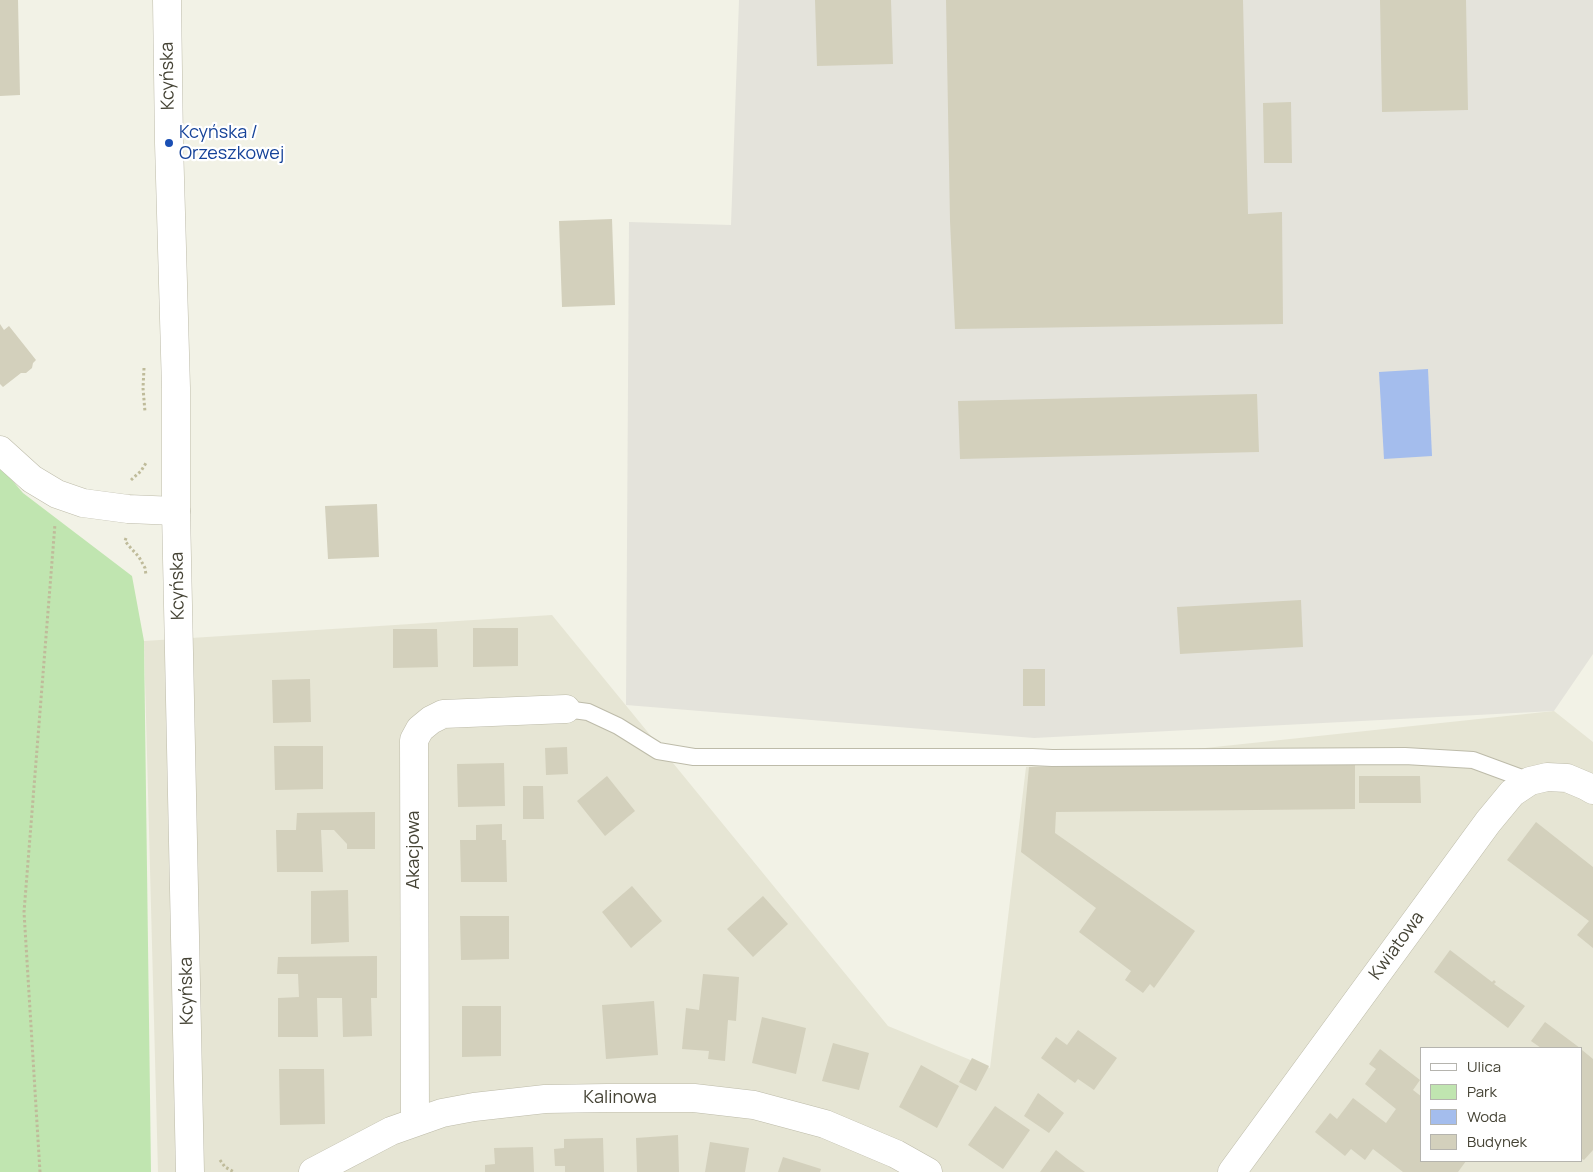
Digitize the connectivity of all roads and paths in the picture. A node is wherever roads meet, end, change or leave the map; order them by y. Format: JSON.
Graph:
{"nodes":[{"id":1,"x":167,"y":0,"type":"edge"},
{"id":2,"x":0,"y":450,"type":"edge"},
{"id":3,"x":57,"y":494,"type":"junction"},
{"id":4,"x":176,"y":511,"type":"junction"},
{"id":5,"x":566,"y":709,"type":"joint"},
{"id":6,"x":1530,"y":781,"type":"junction"},
{"id":7,"x":1593,"y":790,"type":"edge"},
{"id":8,"x":415,"y":1122,"type":"junction"},
{"id":9,"x":40,"y":1172,"type":"edge"},
{"id":10,"x":190,"y":1172,"type":"edge"},
{"id":11,"x":313,"y":1172,"type":"edge"},
{"id":12,"x":928,"y":1172,"type":"edge"},
{"id":13,"x":1232,"y":1172,"type":"edge"}],
"edges":[{"from":1,"to":4,"type":"street","name":"Kcyńska"},
{"from":2,"to":3,"type":"street"},
{"from":3,"to":4,"type":"street"},
{"from":3,"to":9,"type":"path"},
{"from":4,"to":10,"type":"street","name":"Kcyńska"},
{"from":5,"to":6,"type":"lane"},
{"from":5,"to":8,"type":"street","name":"Akacjowa"},
{"from":6,"to":7,"type":"street","name":"Kwiatowa"},
{"from":6,"to":13,"type":"street","name":"Kwiatowa"},
{"from":8,"to":11,"type":"street","name":"Kalinowa"},
{"from":8,"to":12,"type":"street","name":"Kalinowa"}]}
